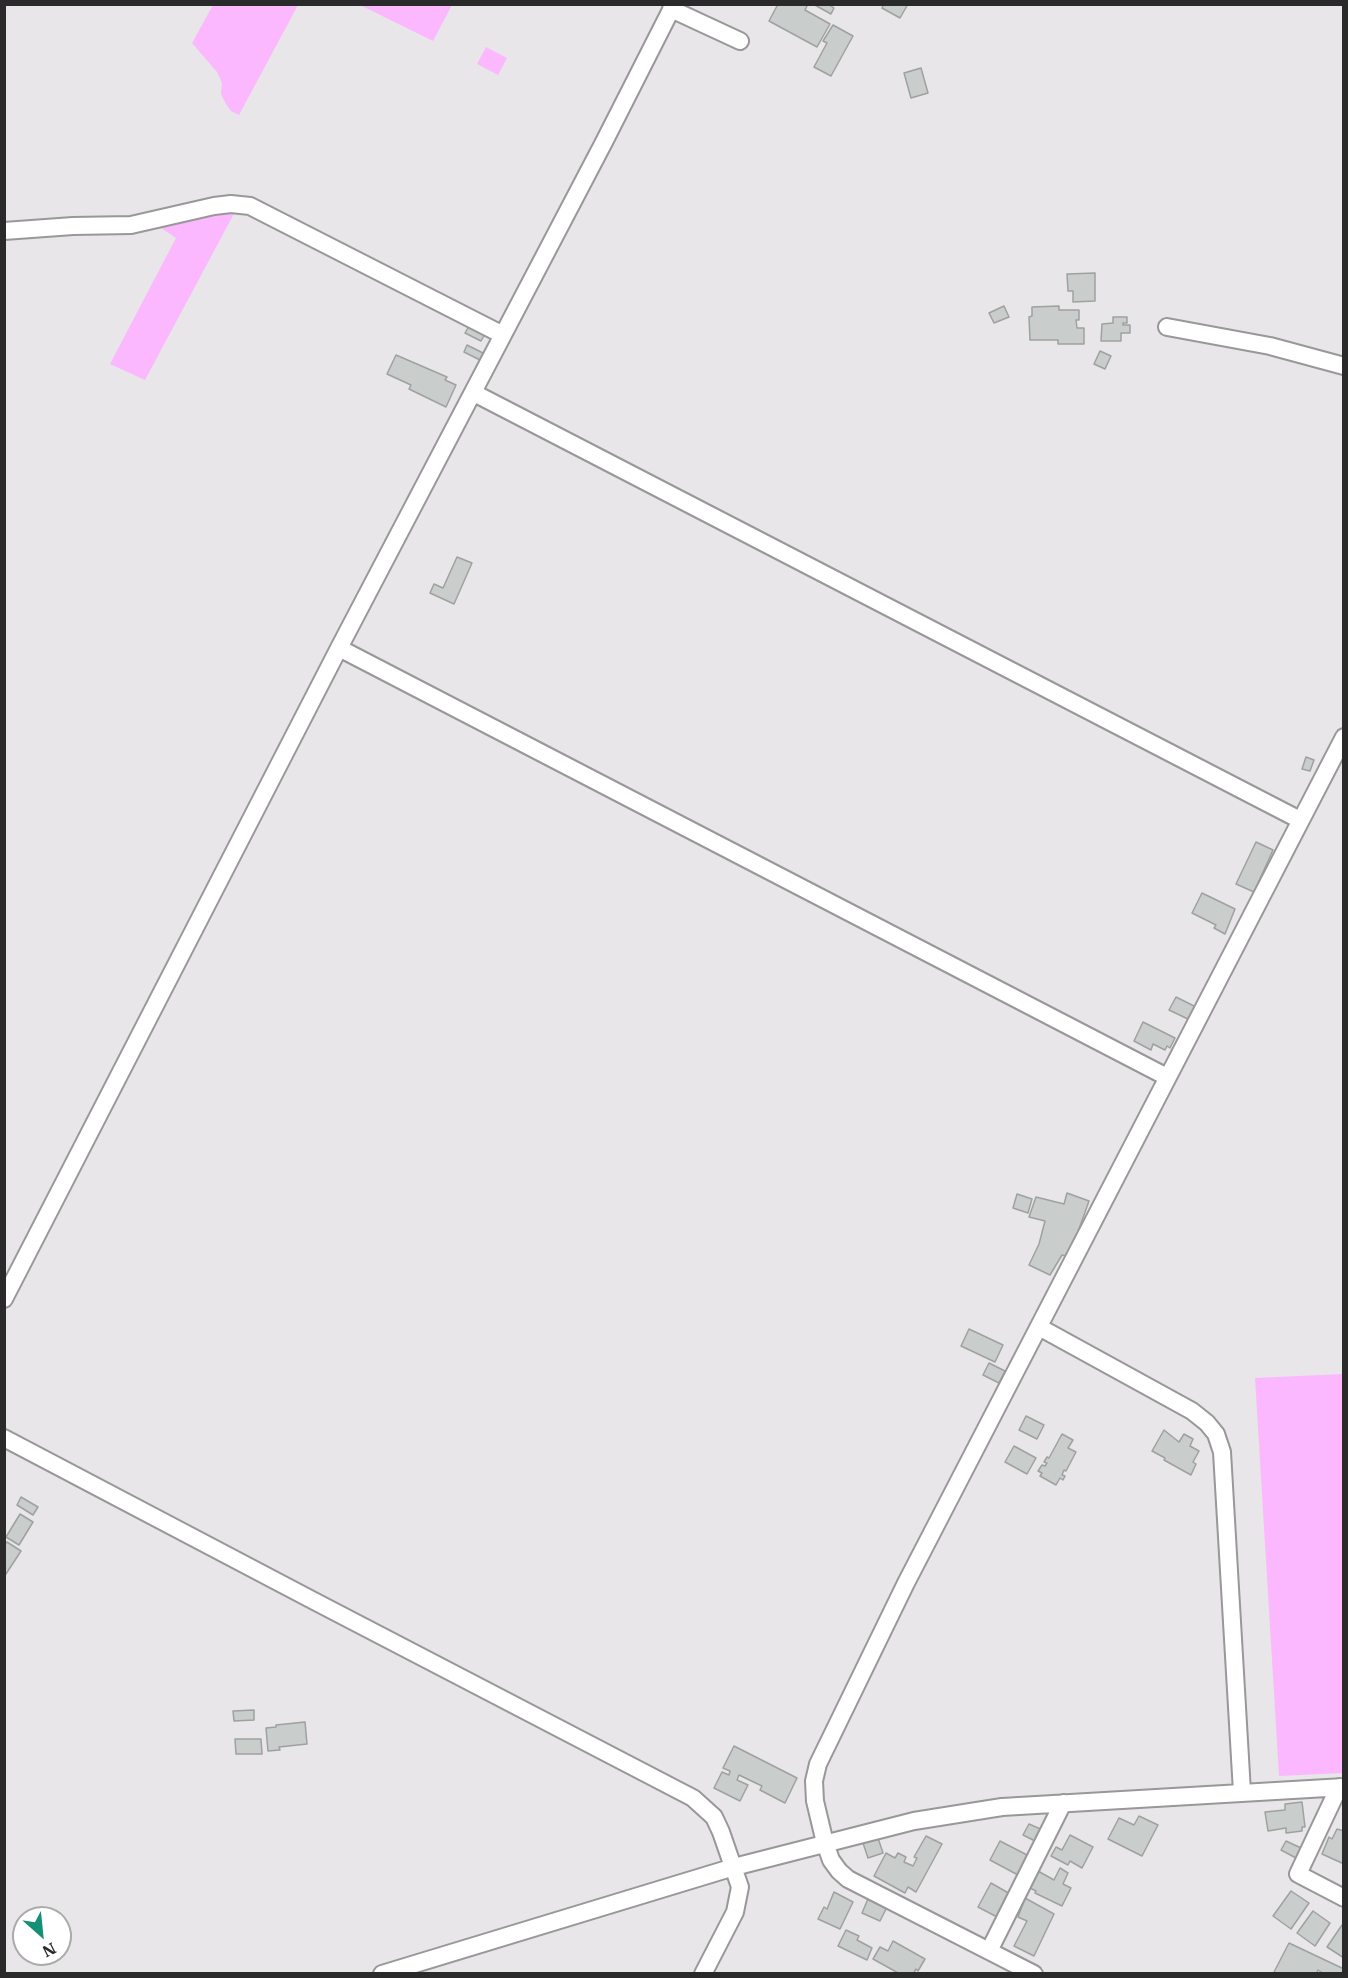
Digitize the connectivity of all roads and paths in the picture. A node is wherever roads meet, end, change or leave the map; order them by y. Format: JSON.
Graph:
{"nodes":[{"id":1,"x":672,"y":7,"type":"edge"},
{"id":2,"x":740,"y":41,"type":"dead end"},
{"id":3,"x":4,"y":231,"type":"edge"},
{"id":4,"x":1167,"y":327,"type":"dead end"},
{"id":5,"x":503,"y":335,"type":"junction"},
{"id":6,"x":1344,"y":366,"type":"edge"},
{"id":7,"x":474,"y":393,"type":"junction"},
{"id":8,"x":339,"y":648,"type":"junction"},
{"id":9,"x":1344,"y":737,"type":"edge"},
{"id":10,"x":1300,"y":820,"type":"junction"},
{"id":11,"x":1167,"y":1077,"type":"junction"},
{"id":12,"x":4,"y":1299,"type":"edge"},
{"id":13,"x":1039,"y":1327,"type":"junction"},
{"id":14,"x":4,"y":1438,"type":"edge"},
{"id":15,"x":1341,"y":1787,"type":"edge"},
{"id":16,"x":1242,"y":1792,"type":"junction"},
{"id":17,"x":1063,"y":1803,"type":"junction"},
{"id":18,"x":825,"y":1843,"type":"junction"},
{"id":19,"x":734,"y":1867,"type":"junction"},
{"id":20,"x":1344,"y":1898,"type":"edge"},
{"id":21,"x":989,"y":1951,"type":"junction"},
{"id":22,"x":392,"y":1972,"type":"edge"},
{"id":23,"x":703,"y":1974,"type":"edge"},
{"id":24,"x":1034,"y":1974,"type":"edge"}],
"edges":[{"from":1,"to":2,"type":"street"},
{"from":1,"to":5,"type":"street"},
{"from":3,"to":5,"type":"street"},
{"from":4,"to":6,"type":"street"},
{"from":5,"to":7,"type":"street"},
{"from":7,"to":8,"type":"street"},
{"from":7,"to":10,"type":"street"},
{"from":8,"to":11,"type":"street"},
{"from":8,"to":12,"type":"street"},
{"from":9,"to":10,"type":"street"},
{"from":10,"to":11,"type":"street"},
{"from":11,"to":13,"type":"street"},
{"from":13,"to":16,"type":"street"},
{"from":13,"to":18,"type":"street"},
{"from":14,"to":19,"type":"street"},
{"from":15,"to":16,"type":"street"},
{"from":15,"to":20,"type":"street"},
{"from":16,"to":17,"type":"street"},
{"from":17,"to":18,"type":"street"},
{"from":17,"to":21,"type":"street"},
{"from":18,"to":19,"type":"street"},
{"from":18,"to":21,"type":"street"},
{"from":19,"to":22,"type":"street"},
{"from":19,"to":23,"type":"street"},
{"from":21,"to":24,"type":"street"}]}
